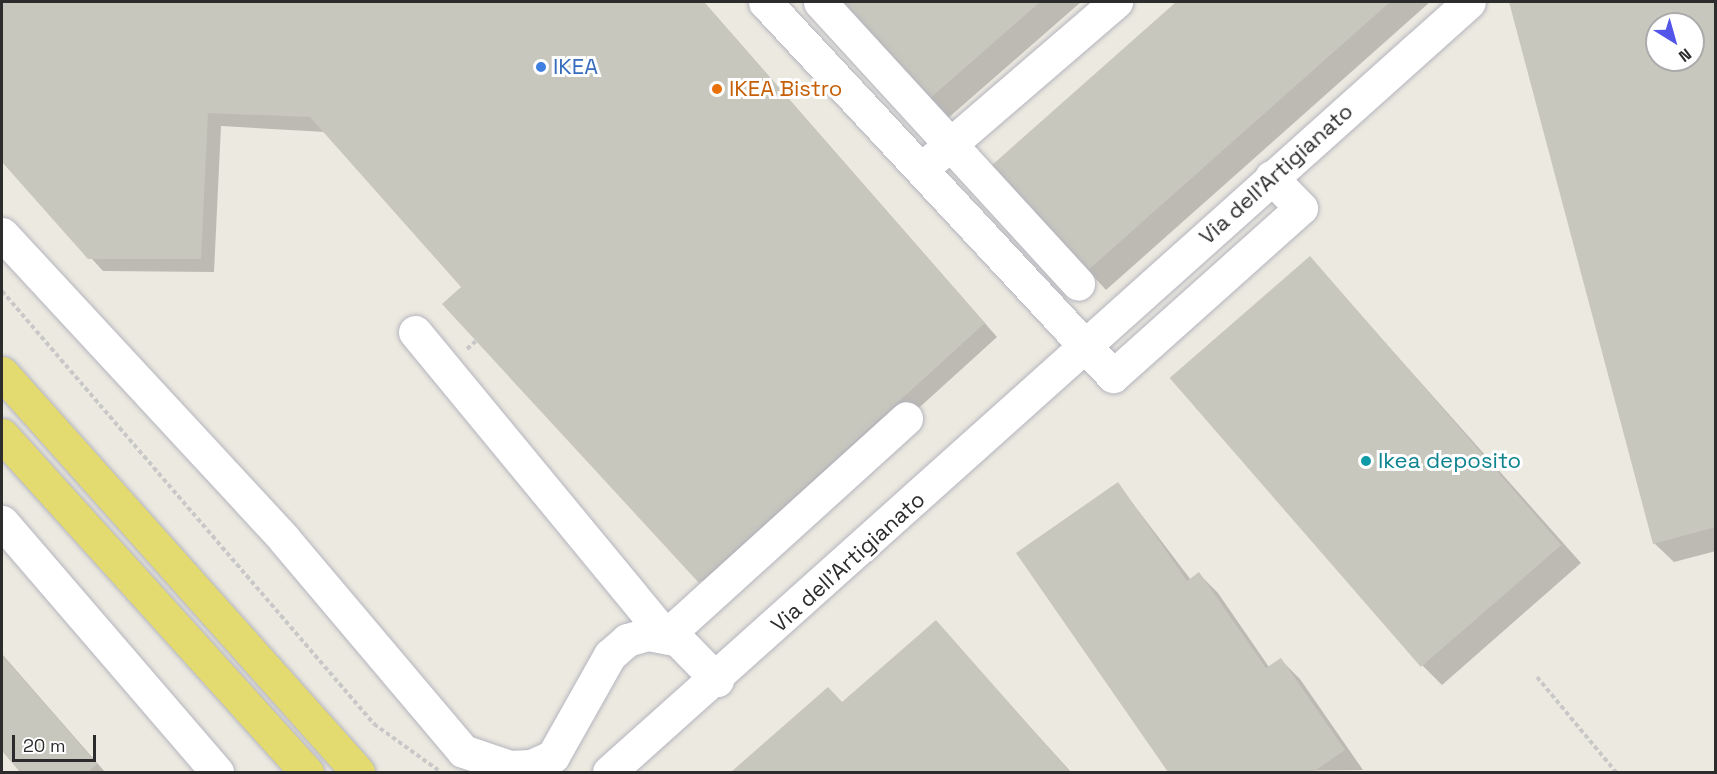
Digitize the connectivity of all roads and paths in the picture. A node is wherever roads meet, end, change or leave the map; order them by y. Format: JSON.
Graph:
{"nodes":[{"id":1,"x":765,"y":2,"type":"edge"},
{"id":2,"x":820,"y":2,"type":"edge"},
{"id":3,"x":1116,"y":2,"type":"edge"},
{"id":4,"x":1469,"y":2,"type":"edge"},
{"id":5,"x":950,"y":145,"type":"junction"},
{"id":6,"x":920,"y":171,"type":"junction"},
{"id":7,"x":1271,"y":177,"type":"junction"},
{"id":8,"x":2,"y":234,"type":"edge"},
{"id":9,"x":1078,"y":284,"type":"dead end"},
{"id":10,"x":2,"y":291,"type":"edge"},
{"id":11,"x":415,"y":332,"type":"dead end"},
{"id":12,"x":1084,"y":348,"type":"junction"},
{"id":13,"x":2,"y":354,"type":"edge"},
{"id":14,"x":2,"y":373,"type":"edge"},
{"id":15,"x":906,"y":418,"type":"dead end"},
{"id":16,"x":2,"y":435,"type":"edge"},
{"id":17,"x":67,"y":444,"type":"junction"},
{"id":18,"x":7,"y":538,"type":"edge"},
{"id":19,"x":666,"y":636,"type":"junction"},
{"id":20,"x":1537,"y":677,"type":"dead end"},
{"id":21,"x":717,"y":680,"type":"junction"},
{"id":22,"x":217,"y":772,"type":"edge"},
{"id":23,"x":307,"y":772,"type":"edge"},
{"id":24,"x":358,"y":772,"type":"edge"},
{"id":25,"x":442,"y":772,"type":"edge"},
{"id":26,"x":609,"y":772,"type":"edge"},
{"id":27,"x":1616,"y":772,"type":"edge"}],
"edges":[{"from":1,"to":6,"type":"street"},
{"from":2,"to":5,"type":"street"},
{"from":3,"to":5,"type":"street"},
{"from":4,"to":7,"type":"street","name":"Via dell'Artigianato"},
{"from":5,"to":6,"type":"street"},
{"from":5,"to":9,"type":"street"},
{"from":6,"to":12,"type":"street"},
{"from":7,"to":12,"type":"street","name":"Via dell'Artigianato"},
{"from":7,"to":12,"type":"street"},
{"from":8,"to":19,"type":"street"},
{"from":10,"to":25,"type":"path"},
{"from":11,"to":19,"type":"street"},
{"from":12,"to":21,"type":"street","name":"Via dell'Artigianato"},
{"from":13,"to":17,"type":"main road"},
{"from":14,"to":17,"type":"main road"},
{"from":15,"to":19,"type":"street"},
{"from":16,"to":23,"type":"main road"},
{"from":17,"to":24,"type":"main road"},
{"from":18,"to":22,"type":"street"},
{"from":19,"to":21,"type":"street"},
{"from":20,"to":27,"type":"path"},
{"from":21,"to":26,"type":"street","name":"Via dell'Artigianato"}]}
